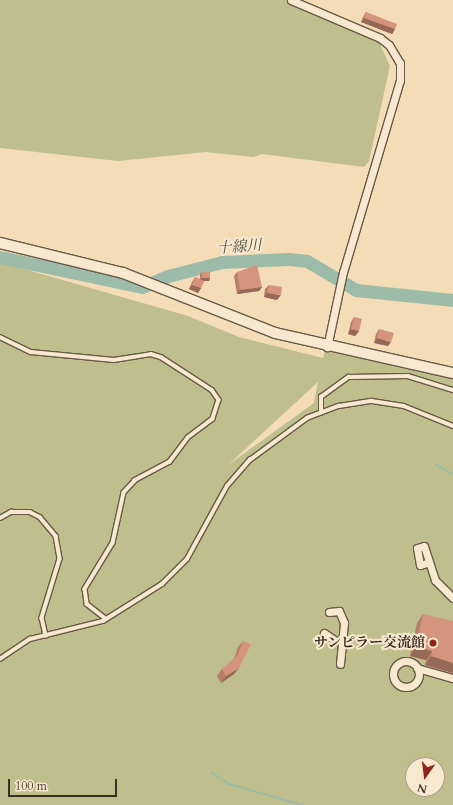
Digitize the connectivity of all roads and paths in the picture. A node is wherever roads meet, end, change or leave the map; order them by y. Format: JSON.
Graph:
{"nodes":[{"id":1,"x":291,"y":0,"type":"edge"},
{"id":2,"x":0,"y":243,"type":"edge"},
{"id":3,"x":0,"y":337,"type":"edge"},
{"id":4,"x":327,"y":347,"type":"junction"},
{"id":5,"x":453,"y":373,"type":"edge"},
{"id":6,"x":453,"y":390,"type":"edge"},
{"id":7,"x":321,"y":413,"type":"junction"},
{"id":8,"x":453,"y":426,"type":"edge"},
{"id":9,"x":0,"y":518,"type":"edge"},
{"id":10,"x":427,"y":563,"type":"dead end"},
{"id":11,"x":453,"y":598,"type":"edge"},
{"id":12,"x":329,"y":612,"type":"dead end"},
{"id":13,"x":106,"y":619,"type":"junction"},
{"id":14,"x":324,"y":633,"type":"dead end"},
{"id":15,"x":46,"y":636,"type":"junction"},
{"id":16,"x":336,"y":641,"type":"dead end"},
{"id":17,"x":0,"y":659,"type":"edge"},
{"id":18,"x":340,"y":664,"type":"dead end"},
{"id":19,"x":417,"y":668,"type":"dead end"},
{"id":20,"x":453,"y":678,"type":"edge"}],
"edges":[{"from":1,"to":4,"type":"street"},
{"from":2,"to":4,"type":"street"},
{"from":3,"to":13,"type":"lane"},
{"from":4,"to":5,"type":"street"},
{"from":6,"to":7,"type":"lane"},
{"from":7,"to":8,"type":"lane"},
{"from":7,"to":13,"type":"lane"},
{"from":9,"to":15,"type":"lane"},
{"from":10,"to":11,"type":"street"},
{"from":12,"to":18,"type":"street"},
{"from":13,"to":15,"type":"lane"},
{"from":14,"to":16,"type":"street"},
{"from":15,"to":17,"type":"lane"},
{"from":19,"to":20,"type":"street"}]}
